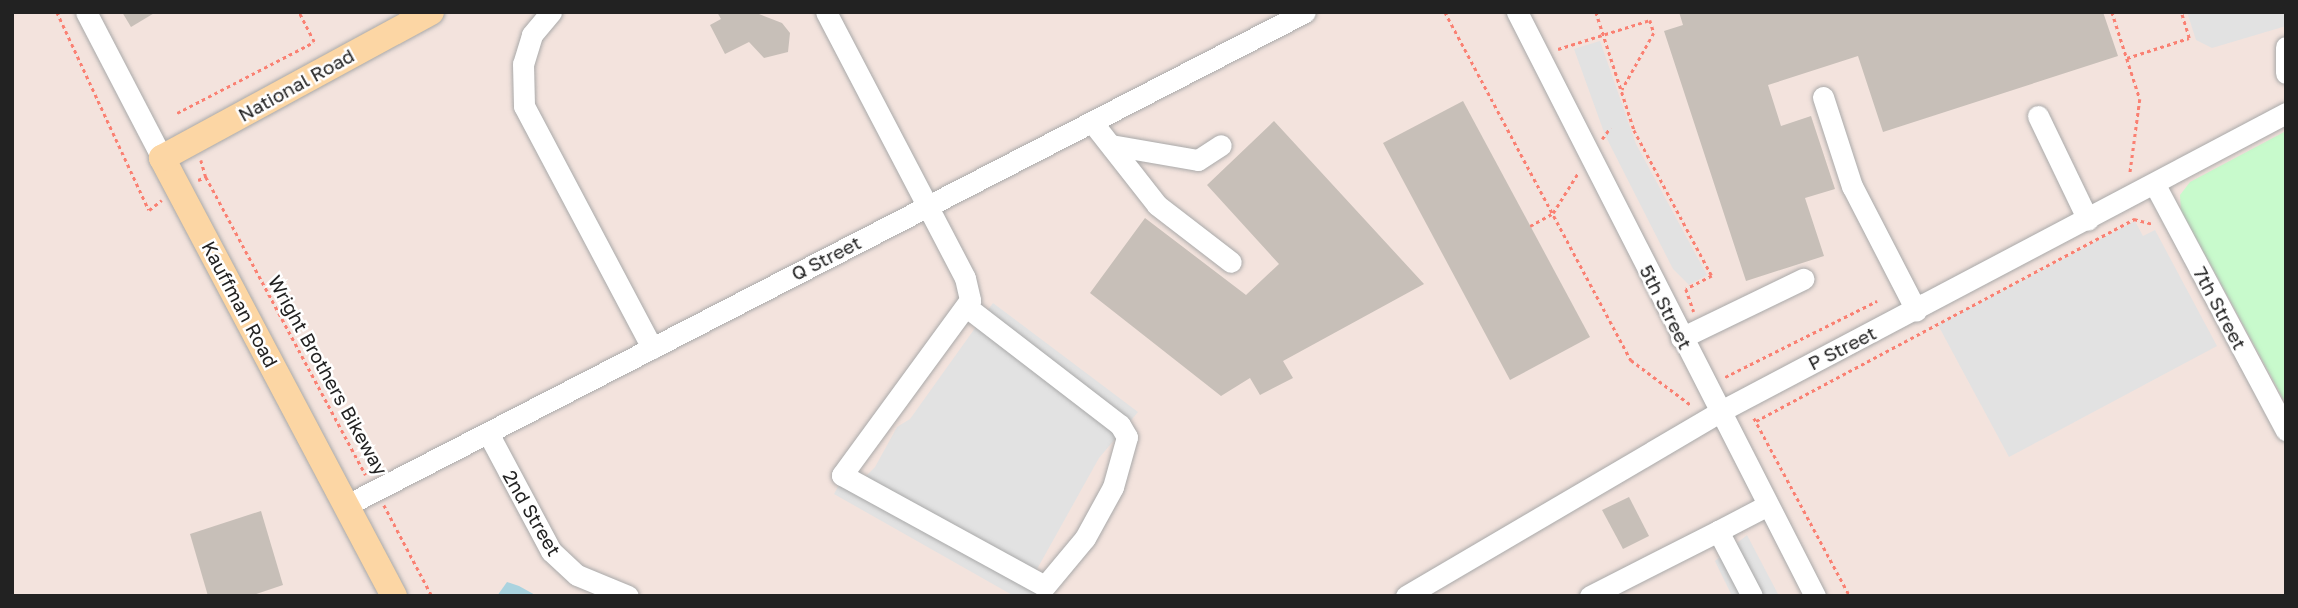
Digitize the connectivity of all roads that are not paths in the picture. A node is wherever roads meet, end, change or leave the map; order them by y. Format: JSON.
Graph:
{"nodes":[{"id":1,"x":86,"y":12,"type":"edge"},
{"id":2,"x":431,"y":12,"type":"edge"},
{"id":3,"x":551,"y":12,"type":"edge"},
{"id":4,"x":826,"y":12,"type":"edge"},
{"id":5,"x":1305,"y":12,"type":"edge"},
{"id":6,"x":1517,"y":14,"type":"edge"},
{"id":7,"x":2286,"y":47,"type":"edge"},
{"id":8,"x":2286,"y":73,"type":"edge"},
{"id":9,"x":1824,"y":97,"type":"dead end"},
{"id":10,"x":2286,"y":113,"type":"edge"},
{"id":11,"x":2038,"y":116,"type":"dead end"},
{"id":12,"x":1092,"y":122,"type":"junction"},
{"id":13,"x":1111,"y":145,"type":"junction"},
{"id":14,"x":1221,"y":145,"type":"dead end"},
{"id":15,"x":162,"y":158,"type":"junction"},
{"id":16,"x":2155,"y":185,"type":"junction"},
{"id":17,"x":929,"y":205,"type":"junction"},
{"id":18,"x":2088,"y":220,"type":"junction"},
{"id":19,"x":1231,"y":261,"type":"dead end"},
{"id":20,"x":1803,"y":279,"type":"dead end"},
{"id":21,"x":968,"y":308,"type":"junction"},
{"id":22,"x":1916,"y":310,"type":"junction"},
{"id":23,"x":1690,"y":332,"type":"junction"},
{"id":24,"x":652,"y":348,"type":"junction"},
{"id":25,"x":1719,"y":412,"type":"junction"},
{"id":26,"x":2286,"y":430,"type":"edge"},
{"id":27,"x":488,"y":433,"type":"junction"},
{"id":28,"x":347,"y":505,"type":"junction"},
{"id":29,"x":1768,"y":505,"type":"junction"},
{"id":30,"x":1718,"y":531,"type":"junction"},
{"id":31,"x":394,"y":596,"type":"edge"},
{"id":32,"x":628,"y":596,"type":"edge"},
{"id":33,"x":1406,"y":596,"type":"edge"},
{"id":34,"x":1590,"y":596,"type":"edge"},
{"id":35,"x":1752,"y":596,"type":"edge"},
{"id":36,"x":1815,"y":596,"type":"edge"}],
"edges":[{"from":1,"to":15,"type":"street","name":"Kauffman Road"},
{"from":2,"to":15,"type":"main road","name":"National Road"},
{"from":3,"to":24,"type":"street"},
{"from":4,"to":17,"type":"street"},
{"from":5,"to":12,"type":"street","name":"Q Street"},
{"from":6,"to":23,"type":"street","name":"5th Street"},
{"from":7,"to":8,"type":"street"},
{"from":9,"to":22,"type":"street"},
{"from":10,"to":16,"type":"street","name":"P Street"},
{"from":11,"to":18,"type":"street"},
{"from":12,"to":13,"type":"street"},
{"from":12,"to":17,"type":"street","name":"Q Street"},
{"from":13,"to":14,"type":"street"},
{"from":13,"to":19,"type":"street"},
{"from":15,"to":28,"type":"main road","name":"Kauffman Road"},
{"from":16,"to":18,"type":"street","name":"P Street"},
{"from":16,"to":26,"type":"street","name":"7th Street"},
{"from":17,"to":21,"type":"street"},
{"from":17,"to":24,"type":"street","name":"Q Street"},
{"from":18,"to":22,"type":"street","name":"P Street"},
{"from":20,"to":23,"type":"street"},
{"from":21,"to":21,"type":"street"},
{"from":22,"to":25,"type":"street","name":"P Street"},
{"from":23,"to":25,"type":"street","name":"5th Street"},
{"from":24,"to":27,"type":"street","name":"Q Street"},
{"from":25,"to":29,"type":"street","name":"5th Street"},
{"from":25,"to":33,"type":"street","name":"P Street"},
{"from":27,"to":28,"type":"street","name":"Q Street"},
{"from":27,"to":32,"type":"street","name":"2nd Street"},
{"from":28,"to":31,"type":"main road","name":"Kauffman Road"},
{"from":29,"to":30,"type":"street"},
{"from":29,"to":36,"type":"street","name":"5th Street"},
{"from":30,"to":34,"type":"street"},
{"from":30,"to":35,"type":"street"}]}
